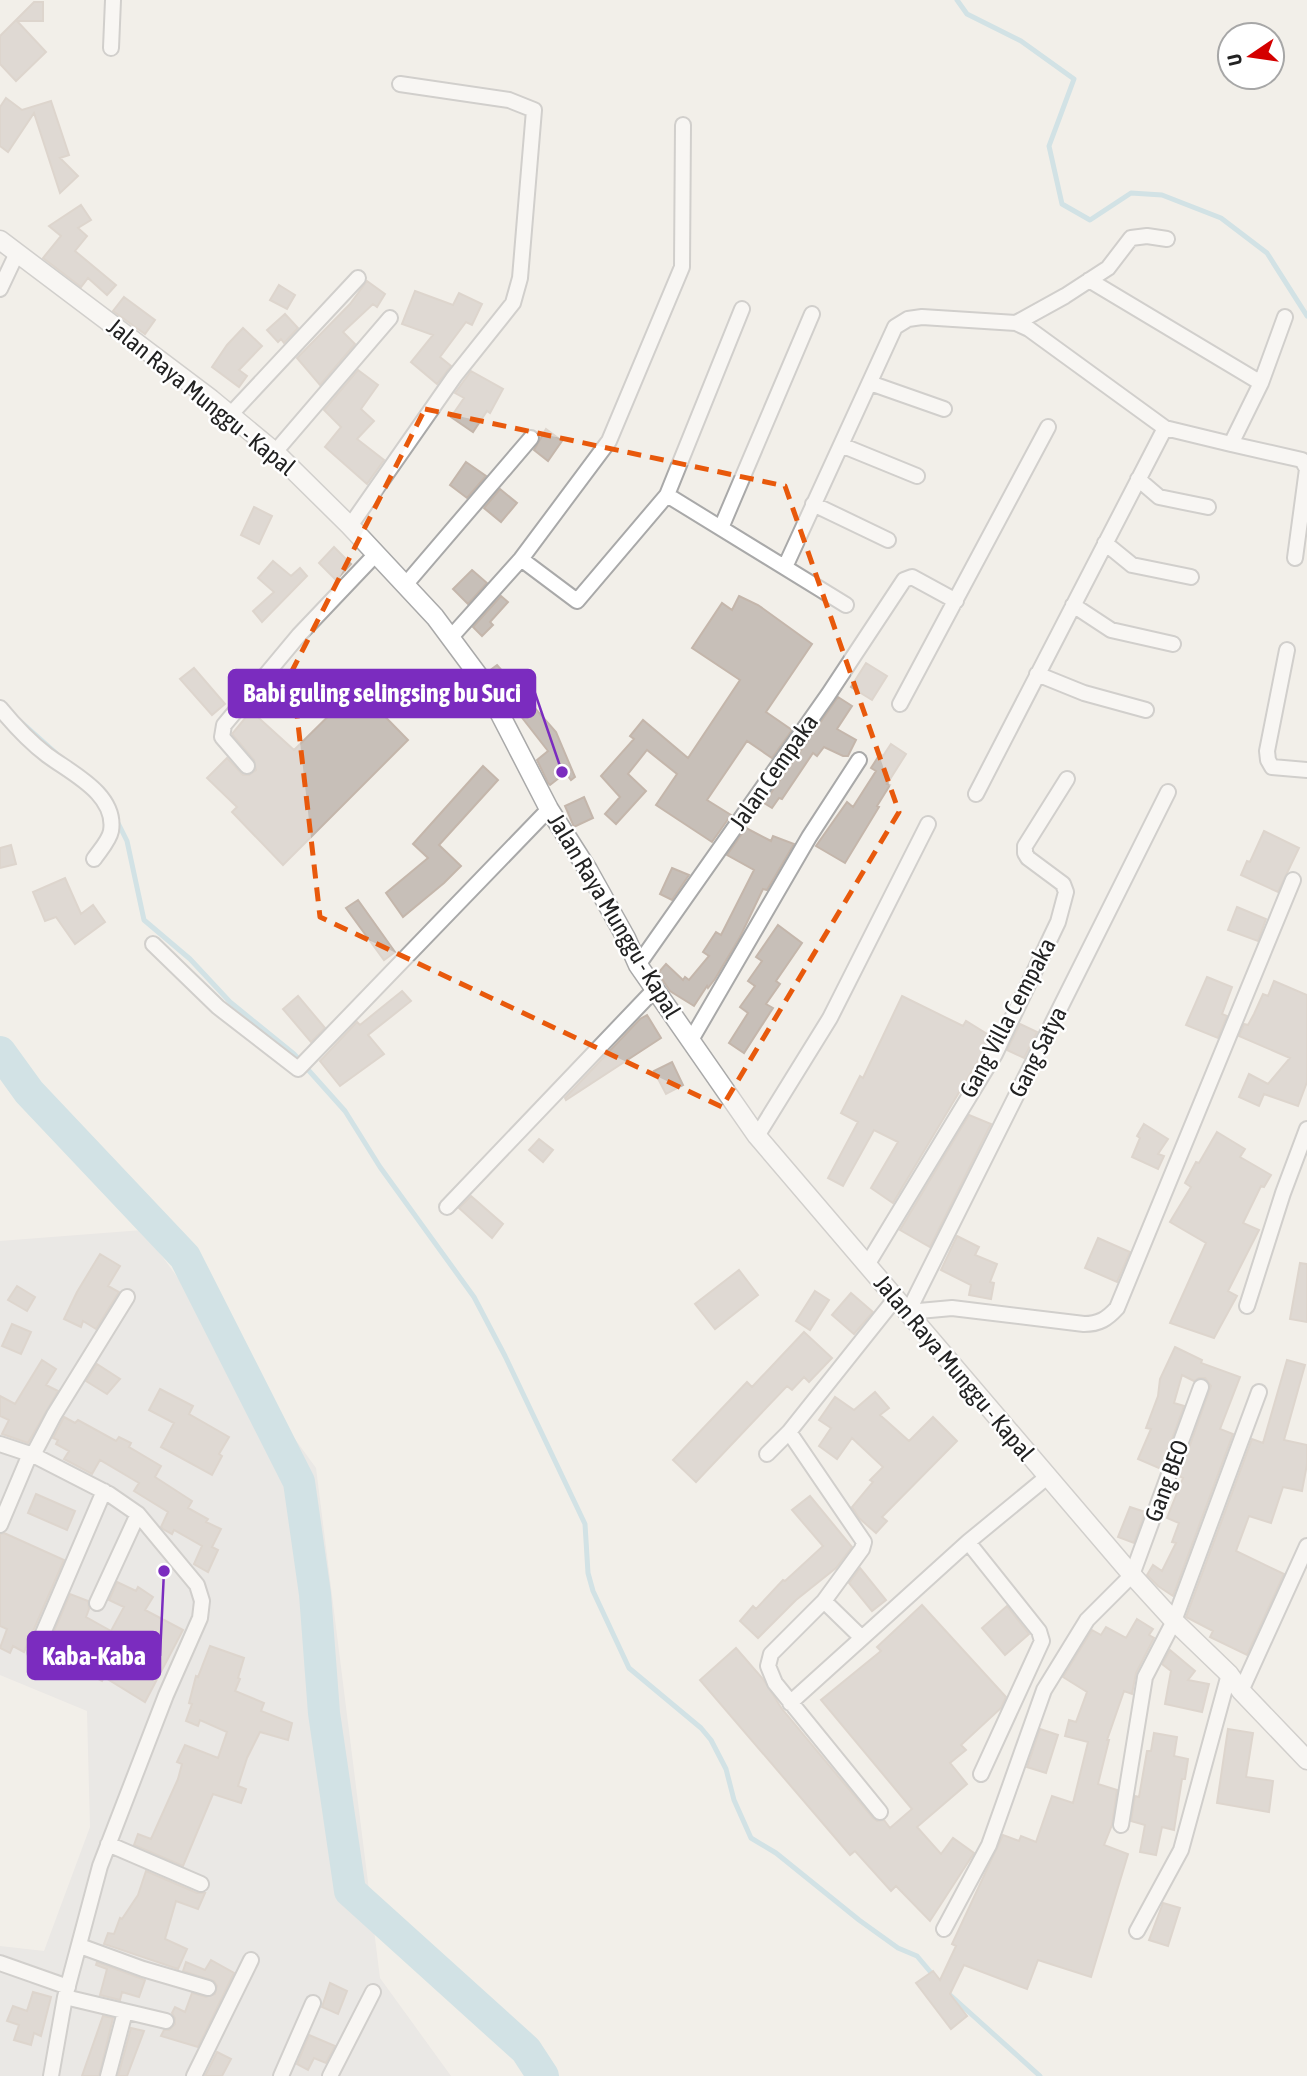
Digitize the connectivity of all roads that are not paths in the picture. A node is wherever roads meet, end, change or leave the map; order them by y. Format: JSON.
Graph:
{"nodes":[{"id":1,"x":113,"y":0,"type":"edge"},
{"id":2,"x":111,"y":48,"type":"dead end"},
{"id":3,"x":400,"y":84,"type":"dead end"},
{"id":4,"x":683,"y":125,"type":"dead end"},
{"id":5,"x":1167,"y":239,"type":"dead end"},
{"id":6,"x":0,"y":240,"type":"edge"},
{"id":7,"x":16,"y":253,"type":"junction"},
{"id":8,"x":358,"y":278,"type":"dead end"},
{"id":9,"x":1089,"y":280,"type":"junction"},
{"id":10,"x":0,"y":289,"type":"edge"},
{"id":11,"x":742,"y":309,"type":"dead end"},
{"id":12,"x":813,"y":314,"type":"dead end"},
{"id":13,"x":1285,"y":317,"type":"dead end"},
{"id":14,"x":390,"y":318,"type":"dead end"},
{"id":15,"x":1016,"y":323,"type":"junction"},
{"id":16,"x":870,"y":383,"type":"junction"},
{"id":17,"x":1261,"y":383,"type":"junction"},
{"id":18,"x":943,"y":409,"type":"dead end"},
{"id":19,"x":230,"y":415,"type":"junction"},
{"id":20,"x":1048,"y":427,"type":"dead end"},
{"id":21,"x":1165,"y":428,"type":"junction"},
{"id":22,"x":531,"y":438,"type":"dead end"},
{"id":23,"x":1231,"y":444,"type":"junction"},
{"id":24,"x":841,"y":445,"type":"junction"},
{"id":25,"x":275,"y":452,"type":"junction"},
{"id":26,"x":917,"y":477,"type":"dead end"},
{"id":27,"x":1139,"y":479,"type":"junction"},
{"id":28,"x":667,"y":495,"type":"junction"},
{"id":29,"x":813,"y":505,"type":"junction"},
{"id":30,"x":1209,"y":508,"type":"dead end"},
{"id":31,"x":350,"y":526,"type":"junction"},
{"id":32,"x":721,"y":528,"type":"junction"},
{"id":33,"x":888,"y":540,"type":"dead end"},
{"id":34,"x":1105,"y":543,"type":"junction"},
{"id":35,"x":375,"y":555,"type":"junction"},
{"id":36,"x":1295,"y":558,"type":"dead end"},
{"id":37,"x":521,"y":559,"type":"junction"},
{"id":38,"x":785,"y":567,"type":"junction"},
{"id":39,"x":1191,"y":577,"type":"dead end"},
{"id":40,"x":405,"y":584,"type":"junction"},
{"id":41,"x":956,"y":601,"type":"junction"},
{"id":42,"x":846,"y":605,"type":"dead end"},
{"id":43,"x":1073,"y":605,"type":"junction"},
{"id":44,"x":452,"y":636,"type":"junction"},
{"id":45,"x":1173,"y":644,"type":"dead end"},
{"id":46,"x":1287,"y":650,"type":"dead end"},
{"id":47,"x":1037,"y":674,"type":"junction"},
{"id":48,"x":900,"y":704,"type":"dead end"},
{"id":49,"x":0,"y":708,"type":"edge"},
{"id":50,"x":1146,"y":710,"type":"dead end"},
{"id":51,"x":859,"y":760,"type":"dead end"},
{"id":52,"x":247,"y":766,"type":"dead end"},
{"id":53,"x":1307,"y":770,"type":"edge"},
{"id":54,"x":1067,"y":779,"type":"dead end"},
{"id":55,"x":1168,"y":792,"type":"dead end"},
{"id":56,"x":976,"y":794,"type":"dead end"},
{"id":57,"x":549,"y":809,"type":"junction"},
{"id":58,"x":928,"y":824,"type":"dead end"},
{"id":59,"x":94,"y":859,"type":"dead end"},
{"id":60,"x":1293,"y":880,"type":"dead end"},
{"id":61,"x":153,"y":944,"type":"dead end"},
{"id":62,"x":638,"y":965,"type":"junction"},
{"id":63,"x":655,"y":989,"type":"junction"},
{"id":64,"x":691,"y":1040,"type":"junction"},
{"id":65,"x":1307,"y":1129,"type":"edge"},
{"id":66,"x":757,"y":1136,"type":"junction"},
{"id":67,"x":447,"y":1207,"type":"dead end"},
{"id":68,"x":867,"y":1265,"type":"junction"},
{"id":69,"x":127,"y":1297,"type":"dead end"},
{"id":70,"x":895,"y":1299,"type":"junction"},
{"id":71,"x":1247,"y":1306,"type":"dead end"},
{"id":72,"x":908,"y":1312,"type":"junction"},
{"id":73,"x":1201,"y":1387,"type":"dead end"},
{"id":74,"x":1259,"y":1392,"type":"dead end"},
{"id":75,"x":789,"y":1432,"type":"junction"},
{"id":76,"x":0,"y":1444,"type":"edge"},
{"id":77,"x":32,"y":1454,"type":"junction"},
{"id":78,"x":767,"y":1454,"type":"dead end"},
{"id":79,"x":1047,"y":1477,"type":"junction"},
{"id":80,"x":104,"y":1491,"type":"junction"},
{"id":81,"x":138,"y":1514,"type":"junction"},
{"id":82,"x":0,"y":1525,"type":"edge"},
{"id":83,"x":968,"y":1542,"type":"junction"},
{"id":84,"x":1307,"y":1546,"type":"edge"},
{"id":85,"x":1132,"y":1575,"type":"junction"},
{"id":86,"x":824,"y":1601,"type":"junction"},
{"id":87,"x":97,"y":1603,"type":"dead end"},
{"id":88,"x":1174,"y":1621,"type":"junction"},
{"id":89,"x":862,"y":1638,"type":"junction"},
{"id":90,"x":35,"y":1652,"type":"dead end"},
{"id":91,"x":1229,"y":1674,"type":"junction"},
{"id":92,"x":1241,"y":1691,"type":"junction"},
{"id":93,"x":790,"y":1703,"type":"junction"},
{"id":94,"x":1307,"y":1760,"type":"edge"},
{"id":95,"x":981,"y":1774,"type":"dead end"},
{"id":96,"x":880,"y":1812,"type":"dead end"},
{"id":97,"x":1121,"y":1825,"type":"dead end"},
{"id":98,"x":108,"y":1844,"type":"junction"},
{"id":99,"x":201,"y":1884,"type":"dead end"},
{"id":100,"x":944,"y":1929,"type":"dead end"},
{"id":101,"x":1137,"y":1931,"type":"dead end"},
{"id":102,"x":80,"y":1947,"type":"junction"},
{"id":103,"x":251,"y":1960,"type":"dead end"},
{"id":104,"x":0,"y":1963,"type":"edge"},
{"id":105,"x":208,"y":1988,"type":"dead end"},
{"id":106,"x":66,"y":1992,"type":"junction"},
{"id":107,"x":373,"y":1992,"type":"dead end"},
{"id":108,"x":313,"y":2003,"type":"dead end"},
{"id":109,"x":125,"y":2012,"type":"junction"},
{"id":110,"x":166,"y":2021,"type":"dead end"},
{"id":111,"x":51,"y":2076,"type":"edge"},
{"id":112,"x":108,"y":2076,"type":"edge"},
{"id":113,"x":194,"y":2076,"type":"edge"},
{"id":114,"x":281,"y":2076,"type":"edge"},
{"id":115,"x":330,"y":2076,"type":"edge"}],
"edges":[{"from":1,"to":2,"type":"street"},
{"from":3,"to":31,"type":"street"},
{"from":4,"to":37,"type":"street"},
{"from":5,"to":9,"type":"street"},
{"from":6,"to":7,"type":"street","name":"Jalan Raya Munggu - Kapal"},
{"from":7,"to":10,"type":"street"},
{"from":7,"to":19,"type":"street","name":"Jalan Raya Munggu - Kapal"},
{"from":8,"to":19,"type":"street"},
{"from":9,"to":15,"type":"street"},
{"from":9,"to":17,"type":"street"},
{"from":11,"to":28,"type":"street"},
{"from":12,"to":32,"type":"street"},
{"from":13,"to":17,"type":"street"},
{"from":14,"to":25,"type":"street"},
{"from":15,"to":16,"type":"street"},
{"from":15,"to":21,"type":"street"},
{"from":16,"to":18,"type":"street"},
{"from":16,"to":24,"type":"street"},
{"from":17,"to":23,"type":"street"},
{"from":19,"to":25,"type":"street","name":"Jalan Raya Munggu - Kapal"},
{"from":20,"to":41,"type":"street"},
{"from":21,"to":23,"type":"street"},
{"from":21,"to":27,"type":"street"},
{"from":22,"to":40,"type":"street"},
{"from":23,"to":36,"type":"street"},
{"from":24,"to":26,"type":"street"},
{"from":24,"to":29,"type":"street"},
{"from":25,"to":31,"type":"street","name":"Jalan Raya Munggu - Kapal"},
{"from":27,"to":30,"type":"street"},
{"from":27,"to":34,"type":"street"},
{"from":28,"to":32,"type":"street"},
{"from":28,"to":37,"type":"street"},
{"from":29,"to":33,"type":"street"},
{"from":29,"to":38,"type":"street"},
{"from":31,"to":35,"type":"street","name":"Jalan Raya Munggu - Kapal"},
{"from":32,"to":38,"type":"street"},
{"from":34,"to":39,"type":"street"},
{"from":34,"to":43,"type":"street"},
{"from":35,"to":40,"type":"street","name":"Jalan Raya Munggu - Kapal"},
{"from":35,"to":52,"type":"street"},
{"from":37,"to":44,"type":"street"},
{"from":38,"to":42,"type":"street"},
{"from":40,"to":44,"type":"street","name":"Jalan Raya Munggu - Kapal"},
{"from":41,"to":48,"type":"street"},
{"from":41,"to":62,"type":"street","name":"Jalan Cempaka"},
{"from":43,"to":45,"type":"street"},
{"from":43,"to":47,"type":"street"},
{"from":44,"to":57,"type":"street","name":"Jalan Raya Munggu - Kapal"},
{"from":46,"to":53,"type":"street"},
{"from":47,"to":50,"type":"street"},
{"from":47,"to":56,"type":"street"},
{"from":49,"to":59,"type":"street"},
{"from":51,"to":64,"type":"street"},
{"from":54,"to":68,"type":"street","name":"Gang Villa Cempaka"},
{"from":55,"to":72,"type":"street","name":"Gang Satya"},
{"from":57,"to":61,"type":"street"},
{"from":57,"to":62,"type":"street","name":"Jalan Raya Munggu - Kapal"},
{"from":58,"to":66,"type":"street"},
{"from":60,"to":72,"type":"street"},
{"from":62,"to":63,"type":"street","name":"Jalan Raya Munggu - Kapal"},
{"from":63,"to":64,"type":"street","name":"Jalan Raya Munggu - Kapal"},
{"from":63,"to":67,"type":"street"},
{"from":64,"to":66,"type":"street","name":"Jalan Raya Munggu - Kapal"},
{"from":65,"to":71,"type":"street"},
{"from":66,"to":68,"type":"street","name":"Jalan Raya Munggu - Kapal"},
{"from":68,"to":70,"type":"street","name":"Jalan Raya Munggu - Kapal"},
{"from":69,"to":77,"type":"street"},
{"from":70,"to":72,"type":"street","name":"Jalan Raya Munggu - Kapal"},
{"from":70,"to":75,"type":"street"},
{"from":72,"to":79,"type":"street","name":"Jalan Raya Munggu - Kapal"},
{"from":73,"to":85,"type":"street","name":"Gang BEO"},
{"from":74,"to":88,"type":"street"},
{"from":75,"to":78,"type":"street"},
{"from":75,"to":86,"type":"street"},
{"from":76,"to":77,"type":"street"},
{"from":77,"to":80,"type":"street"},
{"from":77,"to":82,"type":"street"},
{"from":79,"to":83,"type":"street"},
{"from":79,"to":85,"type":"street","name":"Jalan Raya Munggu - Kapal"},
{"from":80,"to":81,"type":"street"},
{"from":80,"to":90,"type":"street"},
{"from":81,"to":87,"type":"street"},
{"from":81,"to":98,"type":"street"},
{"from":83,"to":89,"type":"street"},
{"from":83,"to":95,"type":"street"},
{"from":84,"to":92,"type":"street"},
{"from":85,"to":88,"type":"street","name":"Jalan Raya Munggu - Kapal"},
{"from":85,"to":100,"type":"street"},
{"from":86,"to":89,"type":"street"},
{"from":86,"to":93,"type":"street"},
{"from":88,"to":91,"type":"street","name":"Jalan Raya Munggu - Kapal"},
{"from":88,"to":97,"type":"street"},
{"from":89,"to":93,"type":"street"},
{"from":91,"to":92,"type":"street","name":"Jalan Raya Munggu - Kapal"},
{"from":91,"to":101,"type":"street"},
{"from":92,"to":94,"type":"street","name":"Jalan Raya Munggu - Kapal"},
{"from":93,"to":96,"type":"street"},
{"from":98,"to":99,"type":"street"},
{"from":98,"to":102,"type":"street"},
{"from":102,"to":105,"type":"street"},
{"from":102,"to":106,"type":"street"},
{"from":103,"to":113,"type":"street"},
{"from":104,"to":106,"type":"street"},
{"from":106,"to":109,"type":"street"},
{"from":106,"to":111,"type":"street"},
{"from":107,"to":115,"type":"street"},
{"from":108,"to":114,"type":"street"},
{"from":109,"to":110,"type":"street"},
{"from":109,"to":112,"type":"street"}]}
